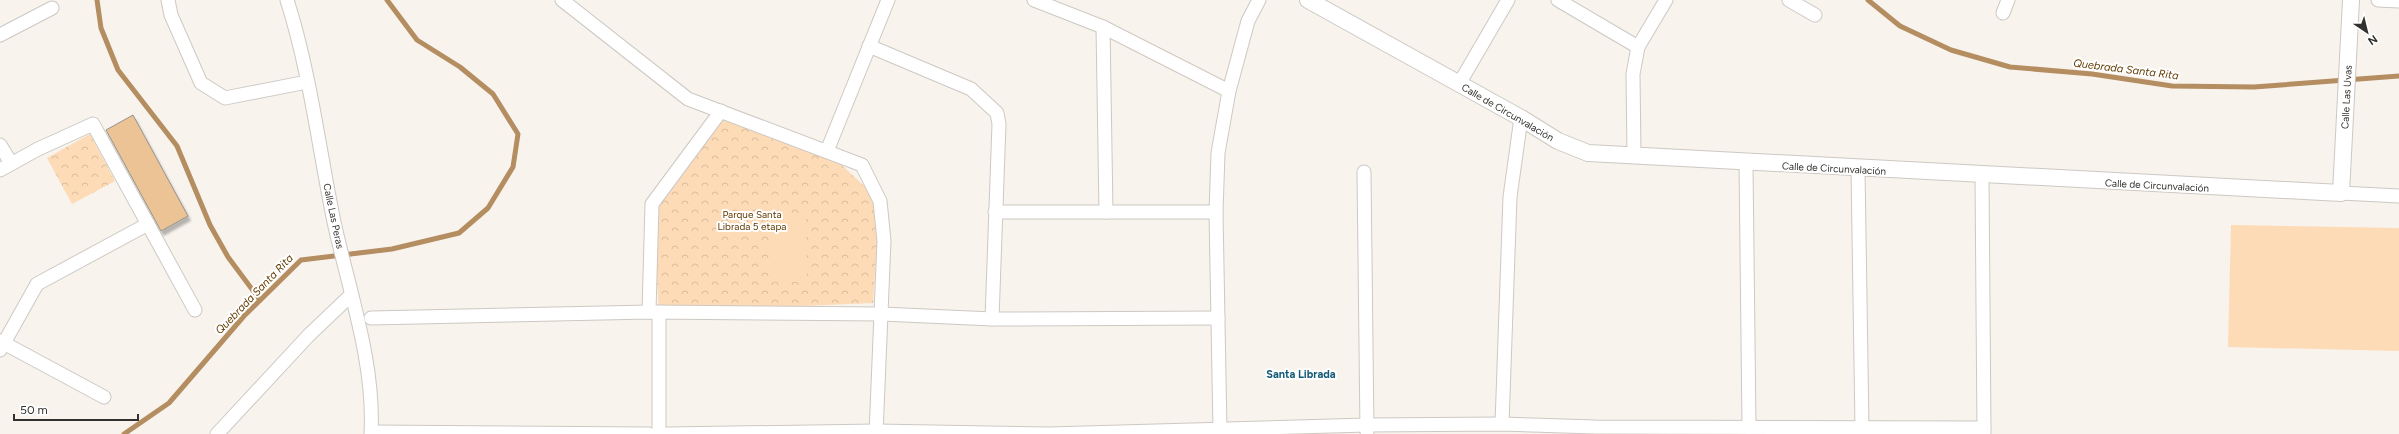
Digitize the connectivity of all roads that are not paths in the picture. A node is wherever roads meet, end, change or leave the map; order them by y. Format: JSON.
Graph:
{"nodes":[{"id":1,"x":168,"y":0,"type":"edge"},
{"id":2,"x":287,"y":0,"type":"edge"},
{"id":3,"x":562,"y":0,"type":"edge"},
{"id":4,"x":888,"y":0,"type":"edge"},
{"id":5,"x":1034,"y":0,"type":"edge"},
{"id":6,"x":1259,"y":0,"type":"edge"},
{"id":7,"x":1508,"y":0,"type":"edge"},
{"id":8,"x":1558,"y":0,"type":"edge"},
{"id":9,"x":1666,"y":0,"type":"edge"},
{"id":10,"x":1789,"y":0,"type":"edge"},
{"id":11,"x":2008,"y":0,"type":"edge"},
{"id":12,"x":2351,"y":0,"type":"edge"},
{"id":13,"x":2378,"y":0,"type":"edge"},
{"id":14,"x":2399,"y":1,"type":"edge"},
{"id":15,"x":1315,"y":2,"type":"edge"},
{"id":16,"x":52,"y":8,"type":"dead end"},
{"id":17,"x":2003,"y":13,"type":"dead end"},
{"id":18,"x":1815,"y":15,"type":"dead end"},
{"id":19,"x":1103,"y":27,"type":"junction"},
{"id":20,"x":0,"y":35,"type":"edge"},
{"id":21,"x":870,"y":46,"type":"junction"},
{"id":22,"x":1638,"y":48,"type":"junction"},
{"id":23,"x":307,"y":82,"type":"junction"},
{"id":24,"x":1459,"y":84,"type":"junction"},
{"id":25,"x":1229,"y":91,"type":"junction"},
{"id":26,"x":721,"y":111,"type":"junction"},
{"id":27,"x":1521,"y":118,"type":"junction"},
{"id":28,"x":0,"y":145,"type":"edge"},
{"id":29,"x":827,"y":152,"type":"junction"},
{"id":30,"x":1634,"y":156,"type":"junction"},
{"id":31,"x":1746,"y":163,"type":"junction"},
{"id":32,"x":5,"y":167,"type":"edge"},
{"id":33,"x":1858,"y":169,"type":"junction"},
{"id":34,"x":1364,"y":172,"type":"dead end"},
{"id":35,"x":1982,"y":176,"type":"junction"},
{"id":36,"x":2342,"y":193,"type":"junction"},
{"id":37,"x":2399,"y":196,"type":"edge"},
{"id":38,"x":995,"y":212,"type":"junction"},
{"id":39,"x":1106,"y":212,"type":"junction"},
{"id":40,"x":1216,"y":212,"type":"junction"},
{"id":41,"x":148,"y":224,"type":"junction"},
{"id":42,"x":350,"y":290,"type":"junction"},
{"id":43,"x":195,"y":310,"type":"dead end"},
{"id":44,"x":654,"y":312,"type":"junction"},
{"id":45,"x":882,"y":314,"type":"junction"},
{"id":46,"x":371,"y":318,"type":"dead end"},
{"id":47,"x":1218,"y":318,"type":"junction"},
{"id":48,"x":992,"y":319,"type":"junction"},
{"id":49,"x":1,"y":344,"type":"edge"},
{"id":50,"x":104,"y":397,"type":"dead end"},
{"id":51,"x":1502,"y":424,"type":"junction"},
{"id":52,"x":1749,"y":427,"type":"junction"},
{"id":53,"x":1862,"y":428,"type":"junction"},
{"id":54,"x":1367,"y":429,"type":"edge"},
{"id":55,"x":1220,"y":430,"type":"junction"},
{"id":56,"x":1669,"y":430,"type":"edge"},
{"id":57,"x":1984,"y":431,"type":"edge"},
{"id":58,"x":371,"y":433,"type":"edge"},
{"id":59,"x":401,"y":433,"type":"edge"},
{"id":60,"x":876,"y":433,"type":"edge"},
{"id":61,"x":217,"y":434,"type":"edge"},
{"id":62,"x":649,"y":434,"type":"edge"},
{"id":63,"x":659,"y":434,"type":"edge"},
{"id":64,"x":667,"y":434,"type":"edge"},
{"id":65,"x":1049,"y":434,"type":"edge"}],
"edges":[{"from":1,"to":23,"type":"street"},
{"from":2,"to":23,"type":"street","name":"Calle Las Peras"},
{"from":3,"to":26,"type":"street"},
{"from":4,"to":21,"type":"street"},
{"from":5,"to":19,"type":"street"},
{"from":6,"to":25,"type":"street"},
{"from":7,"to":24,"type":"street"},
{"from":8,"to":22,"type":"street"},
{"from":9,"to":22,"type":"street"},
{"from":10,"to":18,"type":"street"},
{"from":11,"to":17,"type":"street"},
{"from":12,"to":36,"type":"street","name":"Calle Las Uvas"},
{"from":13,"to":14,"type":"street"},
{"from":15,"to":24,"type":"street","name":"Calle de Circunvalación"},
{"from":16,"to":20,"type":"street"},
{"from":19,"to":25,"type":"street"},
{"from":19,"to":39,"type":"street"},
{"from":21,"to":29,"type":"street"},
{"from":21,"to":38,"type":"street"},
{"from":22,"to":30,"type":"street"},
{"from":23,"to":42,"type":"street","name":"Calle Las Peras"},
{"from":24,"to":27,"type":"street","name":"Calle de Circunvalación"},
{"from":25,"to":40,"type":"street"},
{"from":26,"to":29,"type":"street"},
{"from":26,"to":44,"type":"street"},
{"from":27,"to":30,"type":"street","name":"Calle de Circunvalación"},
{"from":27,"to":51,"type":"street"},
{"from":28,"to":32,"type":"street"},
{"from":29,"to":45,"type":"street"},
{"from":30,"to":31,"type":"street","name":"Calle de Circunvalación"},
{"from":31,"to":33,"type":"street","name":"Calle de Circunvalación"},
{"from":31,"to":52,"type":"street"},
{"from":32,"to":41,"type":"street"},
{"from":33,"to":35,"type":"street","name":"Calle de Circunvalación"},
{"from":33,"to":53,"type":"street"},
{"from":34,"to":54,"type":"street"},
{"from":35,"to":36,"type":"street","name":"Calle de Circunvalación"},
{"from":35,"to":57,"type":"street"},
{"from":36,"to":37,"type":"street","name":"Calle de Circunvalación"},
{"from":38,"to":39,"type":"street"},
{"from":38,"to":48,"type":"street"},
{"from":39,"to":40,"type":"street"},
{"from":40,"to":47,"type":"street"},
{"from":41,"to":43,"type":"street"},
{"from":41,"to":49,"type":"street"},
{"from":42,"to":58,"type":"street","name":"Calle Las Peras"},
{"from":42,"to":61,"type":"street"},
{"from":44,"to":45,"type":"street"},
{"from":44,"to":46,"type":"street"},
{"from":44,"to":63,"type":"street"},
{"from":45,"to":48,"type":"street"},
{"from":45,"to":60,"type":"street"},
{"from":47,"to":48,"type":"street"},
{"from":47,"to":55,"type":"street"},
{"from":49,"to":50,"type":"street"},
{"from":51,"to":54,"type":"street"},
{"from":51,"to":56,"type":"street"},
{"from":52,"to":53,"type":"street"},
{"from":52,"to":56,"type":"street"},
{"from":53,"to":57,"type":"street"},
{"from":54,"to":55,"type":"street"},
{"from":55,"to":65,"type":"street"},
{"from":58,"to":59,"type":"street"},
{"from":59,"to":62,"type":"street"},
{"from":60,"to":64,"type":"street"},
{"from":60,"to":65,"type":"street"}]}
